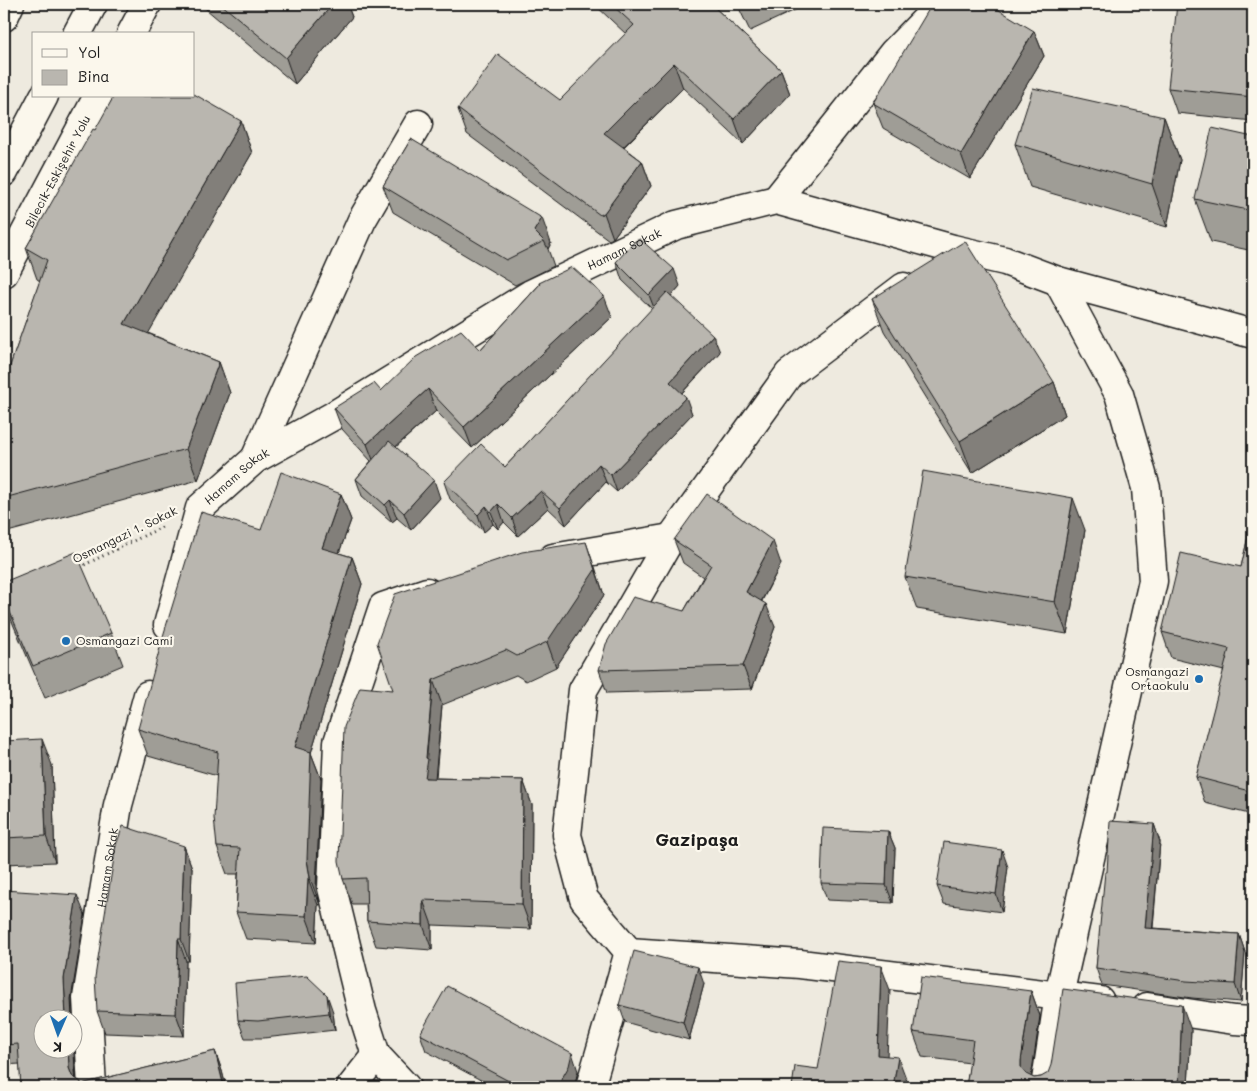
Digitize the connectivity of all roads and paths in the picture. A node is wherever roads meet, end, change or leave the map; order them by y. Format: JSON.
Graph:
{"nodes":[{"id":1,"x":10,"y":4,"type":"edge"},
{"id":2,"x":93,"y":4,"type":"edge"},
{"id":3,"x":147,"y":4,"type":"edge"},
{"id":4,"x":941,"y":4,"type":"edge"},
{"id":5,"x":4,"y":17,"type":"edge"},
{"id":6,"x":78,"y":32,"type":"edge"},
{"id":7,"x":132,"y":32,"type":"edge"},
{"id":8,"x":43,"y":98,"type":"edge"},
{"id":9,"x":97,"y":98,"type":"edge"},
{"id":10,"x":418,"y":124,"type":"dead end"},
{"id":11,"x":4,"y":172,"type":"edge"},
{"id":12,"x":776,"y":200,"type":"junction"},
{"id":13,"x":953,"y":249,"type":"junction"},
{"id":14,"x":4,"y":273,"type":"edge"},
{"id":15,"x":1058,"y":280,"type":"junction"},
{"id":16,"x":1253,"y":334,"type":"edge"},
{"id":17,"x":255,"y":459,"type":"junction"},
{"id":18,"x":200,"y":508,"type":"junction"},
{"id":19,"x":671,"y":538,"type":"junction"},
{"id":20,"x":531,"y":562,"type":"edge"},
{"id":21,"x":75,"y":570,"type":"edge"},
{"id":22,"x":448,"y":585,"type":"edge"},
{"id":23,"x":629,"y":952,"type":"junction"},
{"id":24,"x":1059,"y":995,"type":"junction"},
{"id":25,"x":1253,"y":1021,"type":"edge"},
{"id":26,"x":376,"y":1055,"type":"junction"},
{"id":27,"x":92,"y":1087,"type":"edge"},
{"id":28,"x":351,"y":1087,"type":"edge"},
{"id":29,"x":406,"y":1087,"type":"edge"},
{"id":30,"x":590,"y":1087,"type":"edge"},
{"id":31,"x":1045,"y":1087,"type":"edge"}],
"edges":[{"from":1,"to":5,"type":"street"},
{"from":2,"to":6,"type":"street"},
{"from":3,"to":7,"type":"street"},
{"from":4,"to":12,"type":"street"},
{"from":8,"to":11,"type":"street"},
{"from":9,"to":14,"type":"street","name":"Bilecik-Eskişehir Yolu"},
{"from":10,"to":17,"type":"street"},
{"from":12,"to":13,"type":"street"},
{"from":12,"to":17,"type":"street","name":"Hamam Sokak"},
{"from":13,"to":15,"type":"street"},
{"from":13,"to":19,"type":"street"},
{"from":15,"to":16,"type":"street"},
{"from":15,"to":24,"type":"street"},
{"from":17,"to":18,"type":"street","name":"Hamam Sokak"},
{"from":18,"to":21,"type":"path","name":"Osmangazi 1. Sokak"},
{"from":18,"to":27,"type":"street","name":"Hamam Sokak"},
{"from":19,"to":20,"type":"street"},
{"from":19,"to":23,"type":"street"},
{"from":22,"to":26,"type":"street"},
{"from":23,"to":24,"type":"street"},
{"from":23,"to":30,"type":"street"},
{"from":24,"to":25,"type":"street"},
{"from":24,"to":31,"type":"street"},
{"from":26,"to":28,"type":"street"},
{"from":26,"to":29,"type":"street"}]}
